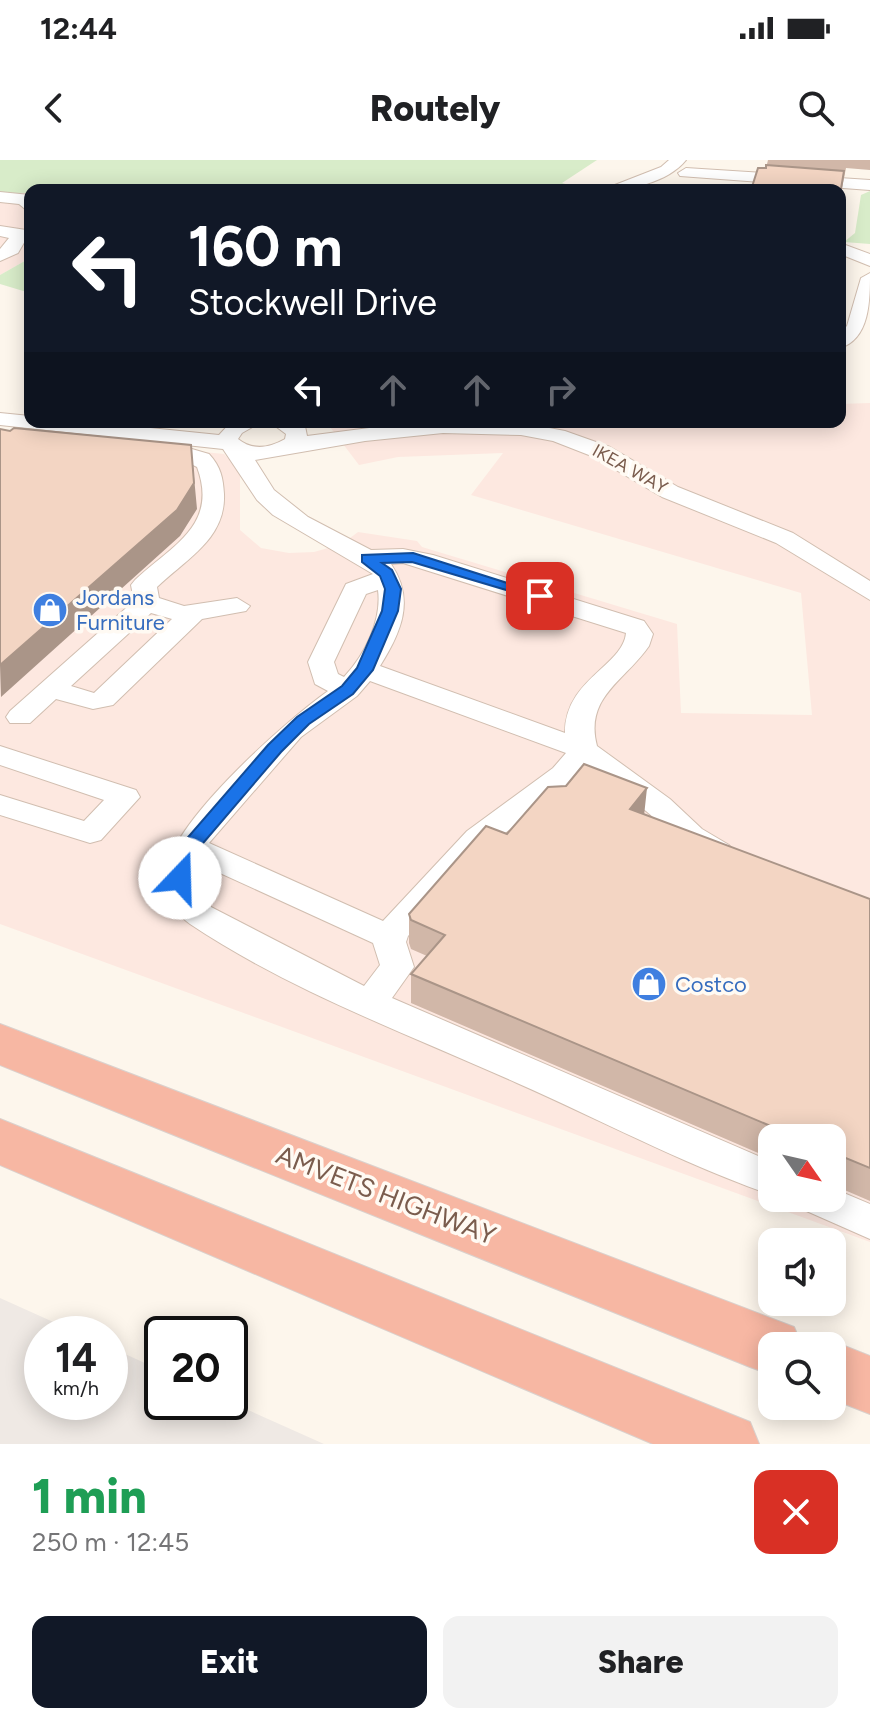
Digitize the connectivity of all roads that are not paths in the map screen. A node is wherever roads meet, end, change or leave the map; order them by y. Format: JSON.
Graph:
{"nodes":[{"id":1,"x":680,"y":166,"type":"edge"},
{"id":2,"x":731,"y":183,"type":"edge"},
{"id":3,"x":628,"y":184,"type":"edge"},
{"id":4,"x":689,"y":184,"type":"edge"},
{"id":5,"x":800,"y":184,"type":"edge"},
{"id":6,"x":846,"y":185,"type":"edge"},
{"id":7,"x":870,"y":185,"type":"edge"},
{"id":8,"x":0,"y":197,"type":"edge"},
{"id":9,"x":24,"y":199,"type":"edge"},
{"id":10,"x":0,"y":212,"type":"edge"},
{"id":11,"x":24,"y":224,"type":"edge"},
{"id":12,"x":24,"y":227,"type":"edge"},
{"id":13,"x":0,"y":231,"type":"edge"},
{"id":14,"x":24,"y":231,"type":"edge"},
{"id":15,"x":846,"y":251,"type":"edge"},
{"id":16,"x":0,"y":256,"type":"edge"},
{"id":17,"x":870,"y":261,"type":"edge"},
{"id":18,"x":870,"y":278,"type":"edge"},
{"id":19,"x":846,"y":337,"type":"edge"},
{"id":20,"x":0,"y":419,"type":"edge"},
{"id":21,"x":24,"y":422,"type":"edge"},
{"id":22,"x":84,"y":428,"type":"edge"},
{"id":23,"x":478,"y":428,"type":"edge"},
{"id":24,"x":505,"y":428,"type":"edge"},
{"id":25,"x":241,"y":431,"type":"edge"},
{"id":26,"x":287,"y":432,"type":"edge"},
{"id":27,"x":0,"y":438,"type":"edge"},
{"id":28,"x":258,"y":484,"type":"junction"},
{"id":29,"x":367,"y":558,"type":"junction"},
{"id":30,"x":391,"y":582,"type":"junction"},
{"id":31,"x":870,"y":592,"type":"edge"},
{"id":32,"x":147,"y":603,"type":"junction"},
{"id":33,"x":237,"y":606,"type":"dead end"},
{"id":34,"x":194,"y":612,"type":"junction"},
{"id":35,"x":356,"y":680,"type":"junction"},
{"id":36,"x":52,"y":689,"type":"junction"},
{"id":37,"x":20,"y":717,"type":"dead end"},
{"id":38,"x":584,"y":750,"type":"junction"},
{"id":39,"x":0,"y":755,"type":"edge"},
{"id":40,"x":0,"y":805,"type":"edge"},
{"id":41,"x":190,"y":847,"type":"junction"},
{"id":42,"x":744,"y":863,"type":"edge"},
{"id":43,"x":390,"y":937,"type":"junction"},
{"id":44,"x":370,"y":1003,"type":"junction"},
{"id":45,"x":0,"y":1044,"type":"edge"},
{"id":46,"x":0,"y":1141,"type":"edge"},
{"id":47,"x":758,"y":1173,"type":"edge"},
{"id":48,"x":846,"y":1211,"type":"edge"},
{"id":49,"x":870,"y":1222,"type":"edge"},
{"id":50,"x":758,"y":1342,"type":"edge"},
{"id":51,"x":846,"y":1376,"type":"edge"},
{"id":52,"x":870,"y":1385,"type":"edge"},
{"id":53,"x":727,"y":1444,"type":"edge"}],
"edges":[{"from":1,"to":2,"type":"street"},
{"from":1,"to":3,"type":"street"},
{"from":1,"to":4,"type":"street"},
{"from":2,"to":5,"type":"street"},
{"from":6,"to":7,"type":"street"},
{"from":8,"to":9,"type":"street"},
{"from":10,"to":11,"type":"street"},
{"from":12,"to":13,"type":"street"},
{"from":14,"to":16,"type":"street"},
{"from":15,"to":17,"type":"street"},
{"from":18,"to":19,"type":"street"},
{"from":20,"to":21,"type":"street","name":"IKEA WAY"},
{"from":22,"to":25,"type":"street","name":"IKEA WAY"},
{"from":23,"to":26,"type":"street","name":"IKEA WAY"},
{"from":24,"to":31,"type":"street","name":"IKEA WAY"},
{"from":25,"to":26,"type":"street","name":"IKEA WAY"},
{"from":25,"to":28,"type":"street"},
{"from":26,"to":28,"type":"street"},
{"from":27,"to":32,"type":"street"},
{"from":28,"to":29,"type":"street"},
{"from":29,"to":30,"type":"street"},
{"from":29,"to":38,"type":"street"},
{"from":30,"to":35,"type":"street"},
{"from":30,"to":35,"type":"street"},
{"from":32,"to":34,"type":"street"},
{"from":32,"to":36,"type":"street"},
{"from":33,"to":34,"type":"street"},
{"from":34,"to":36,"type":"street"},
{"from":35,"to":38,"type":"street"},
{"from":35,"to":41,"type":"street"},
{"from":36,"to":37,"type":"street"},
{"from":38,"to":42,"type":"street"},
{"from":38,"to":43,"type":"street"},
{"from":39,"to":40,"type":"street"},
{"from":41,"to":43,"type":"street"},
{"from":41,"to":44,"type":"street"},
{"from":43,"to":44,"type":"street"},
{"from":44,"to":47,"type":"street"},
{"from":45,"to":50,"type":"highway","name":"AMVETS HIGHWAY"},
{"from":46,"to":53,"type":"highway"},
{"from":48,"to":49,"type":"street"},
{"from":51,"to":52,"type":"highway"}]}
